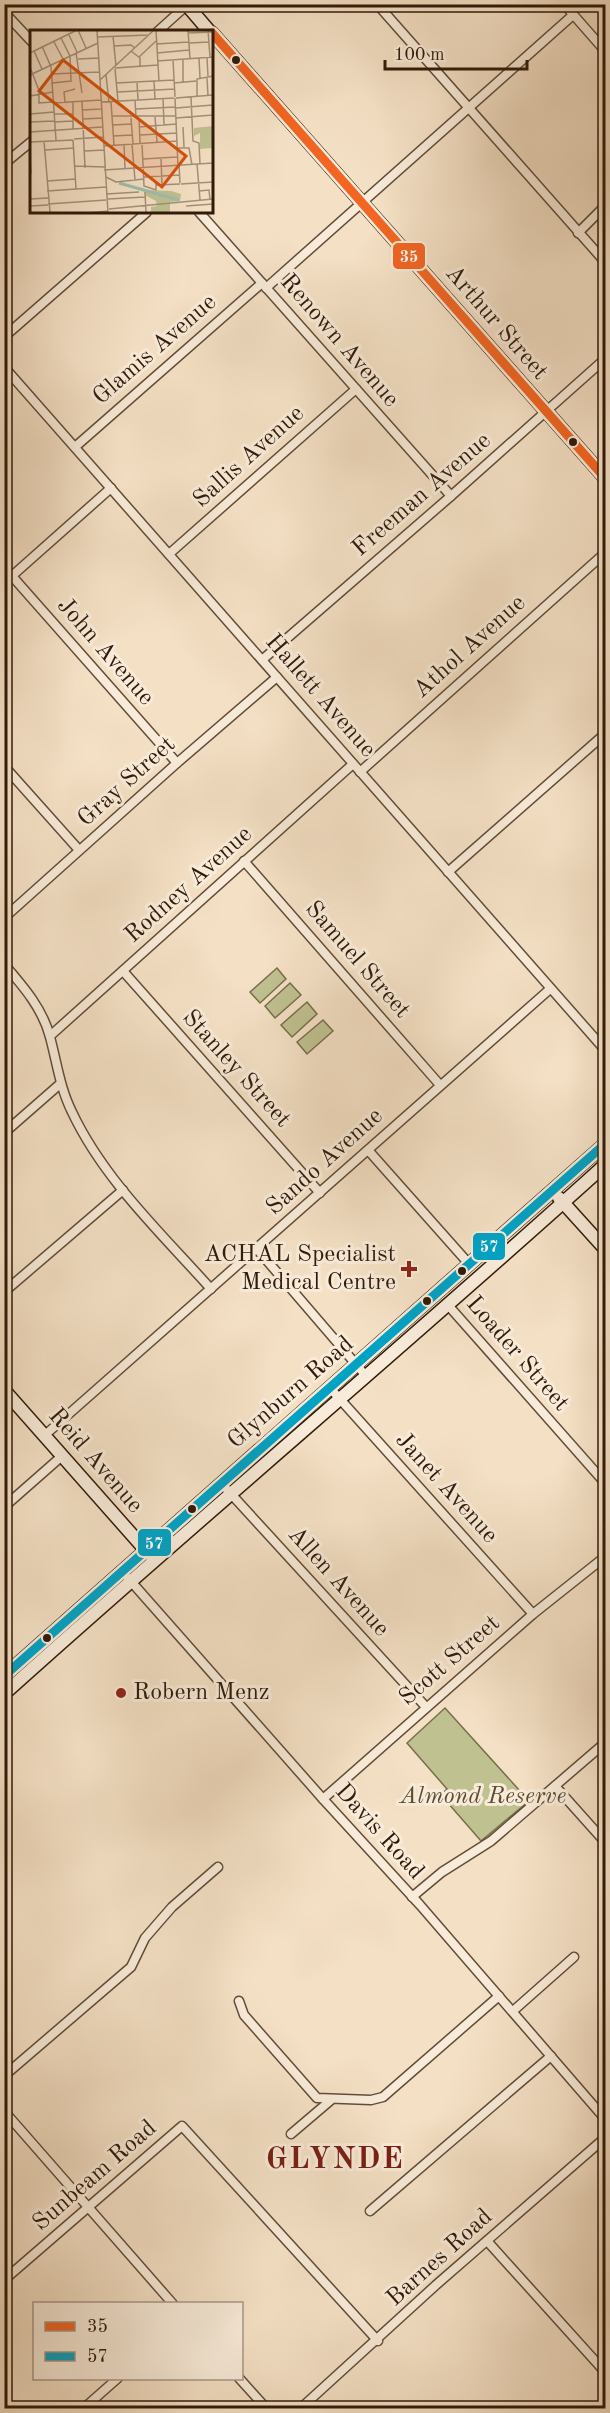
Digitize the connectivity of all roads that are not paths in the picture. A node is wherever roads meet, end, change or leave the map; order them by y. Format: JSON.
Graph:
{"nodes":[{"id":1,"x":377,"y":4,"type":"edge"},
{"id":2,"x":564,"y":4,"type":"edge"},
{"id":3,"x":186,"y":5,"type":"edge"},
{"id":4,"x":4,"y":12,"type":"edge"},
{"id":5,"x":573,"y":15,"type":"junction"},
{"id":6,"x":158,"y":30,"type":"edge"},
{"id":7,"x":209,"y":30,"type":"edge"},
{"id":8,"x":213,"y":34,"type":"edge"},
{"id":9,"x":30,"y":40,"type":"edge"},
{"id":10,"x":606,"y":52,"type":"edge"},
{"id":11,"x":469,"y":109,"type":"junction"},
{"id":12,"x":30,"y":143,"type":"edge"},
{"id":13,"x":4,"y":164,"type":"edge"},
{"id":14,"x":362,"y":202,"type":"junction"},
{"id":15,"x":606,"y":205,"type":"edge"},
{"id":16,"x":146,"y":213,"type":"edge"},
{"id":17,"x":200,"y":213,"type":"edge"},
{"id":18,"x":578,"y":233,"type":"junction"},
{"id":19,"x":606,"y":263,"type":"edge"},
{"id":20,"x":264,"y":285,"type":"junction"},
{"id":21,"x":4,"y":337,"type":"edge"},
{"id":22,"x":606,"y":358,"type":"edge"},
{"id":23,"x":4,"y":367,"type":"edge"},
{"id":24,"x":356,"y":389,"type":"junction"},
{"id":25,"x":546,"y":412,"type":"junction"},
{"id":26,"x":75,"y":447,"type":"junction"},
{"id":27,"x":606,"y":479,"type":"edge"},
{"id":28,"x":111,"y":488,"type":"junction"},
{"id":29,"x":451,"y":496,"type":"junction"},
{"id":30,"x":606,"y":552,"type":"edge"},
{"id":31,"x":169,"y":554,"type":"junction"},
{"id":32,"x":4,"y":567,"type":"edge"},
{"id":33,"x":12,"y":576,"type":"junction"},
{"id":34,"x":4,"y":583,"type":"edge"},
{"id":35,"x":262,"y":660,"type":"junction"},
{"id":36,"x":277,"y":677,"type":"junction"},
{"id":37,"x":606,"y":733,"type":"edge"},
{"id":38,"x":177,"y":763,"type":"junction"},
{"id":39,"x":353,"y":764,"type":"junction"},
{"id":40,"x":4,"y":766,"type":"edge"},
{"id":41,"x":360,"y":772,"type":"junction"},
{"id":42,"x":80,"y":850,"type":"junction"},
{"id":43,"x":244,"y":861,"type":"junction"},
{"id":44,"x":448,"y":872,"type":"junction"},
{"id":45,"x":4,"y":918,"type":"edge"},
{"id":46,"x":5,"y":966,"type":"edge"},
{"id":47,"x":123,"y":971,"type":"junction"},
{"id":48,"x":550,"y":988,"type":"junction"},
{"id":49,"x":50,"y":1036,"type":"junction"},
{"id":50,"x":606,"y":1051,"type":"edge"},
{"id":51,"x":60,"y":1084,"type":"junction"},
{"id":52,"x":440,"y":1085,"type":"junction"},
{"id":53,"x":4,"y":1132,"type":"edge"},
{"id":54,"x":606,"y":1143,"type":"edge"},
{"id":55,"x":368,"y":1150,"type":"junction"},
{"id":56,"x":606,"y":1164,"type":"edge"},
{"id":57,"x":123,"y":1190,"type":"junction"},
{"id":58,"x":552,"y":1191,"type":"junction"},
{"id":59,"x":320,"y":1193,"type":"junction"},
{"id":60,"x":563,"y":1203,"type":"junction"},
{"id":61,"x":257,"y":1249,"type":"junction"},
{"id":62,"x":606,"y":1250,"type":"edge"},
{"id":63,"x":470,"y":1265,"type":"junction"},
{"id":64,"x":211,"y":1289,"type":"junction"},
{"id":65,"x":4,"y":1292,"type":"edge"},
{"id":66,"x":447,"y":1304,"type":"junction"},
{"id":67,"x":356,"y":1364,"type":"junction"},
{"id":68,"x":366,"y":1376,"type":"junction"},
{"id":69,"x":330,"y":1388,"type":"junction"},
{"id":70,"x":4,"y":1390,"type":"edge"},
{"id":71,"x":340,"y":1399,"type":"junction"},
{"id":72,"x":45,"y":1436,"type":"junction"},
{"id":73,"x":62,"y":1456,"type":"junction"},
{"id":74,"x":221,"y":1483,"type":"junction"},
{"id":75,"x":606,"y":1484,"type":"edge"},
{"id":76,"x":232,"y":1494,"type":"junction"},
{"id":77,"x":4,"y":1507,"type":"edge"},
{"id":78,"x":145,"y":1550,"type":"junction"},
{"id":79,"x":606,"y":1556,"type":"edge"},
{"id":80,"x":154,"y":1560,"type":"junction"},
{"id":81,"x":126,"y":1576,"type":"junction"},
{"id":82,"x":533,"y":1614,"type":"junction"},
{"id":83,"x":4,"y":1676,"type":"edge"},
{"id":84,"x":4,"y":1694,"type":"edge"},
{"id":85,"x":426,"y":1707,"type":"junction"},
{"id":86,"x":606,"y":1742,"type":"edge"},
{"id":87,"x":555,"y":1786,"type":"junction"},
{"id":88,"x":323,"y":1799,"type":"junction"},
{"id":89,"x":606,"y":1843,"type":"edge"},
{"id":90,"x":218,"y":1867,"type":"dead end"},
{"id":91,"x":412,"y":1897,"type":"junction"},
{"id":92,"x":574,"y":1957,"type":"dead end"},
{"id":93,"x":499,"y":1996,"type":"junction"},
{"id":94,"x":239,"y":2001,"type":"dead end"},
{"id":95,"x":513,"y":2011,"type":"junction"},
{"id":96,"x":551,"y":2056,"type":"junction"},
{"id":97,"x":4,"y":2076,"type":"edge"},
{"id":98,"x":331,"y":2100,"type":"junction"},
{"id":99,"x":4,"y":2111,"type":"edge"},
{"id":100,"x":606,"y":2120,"type":"edge"},
{"id":101,"x":291,"y":2134,"type":"dead end"},
{"id":102,"x":605,"y":2138,"type":"edge"},
{"id":103,"x":89,"y":2208,"type":"junction"},
{"id":104,"x":370,"y":2211,"type":"dead end"},
{"id":105,"x":488,"y":2242,"type":"junction"},
{"id":106,"x":4,"y":2280,"type":"edge"},
{"id":107,"x":171,"y":2302,"type":"edge"},
{"id":108,"x":378,"y":2341,"type":"junction"},
{"id":109,"x":606,"y":2373,"type":"edge"},
{"id":110,"x":117,"y":2380,"type":"edge"},
{"id":111,"x":240,"y":2380,"type":"edge"},
{"id":112,"x":84,"y":2409,"type":"edge"},
{"id":113,"x":266,"y":2409,"type":"edge"},
{"id":114,"x":301,"y":2409,"type":"edge"}],
"edges":[{"from":1,"to":11,"type":"street"},
{"from":2,"to":5,"type":"street"},
{"from":3,"to":6,"type":"street"},
{"from":3,"to":7,"type":"main road","name":"Arthur Street"},
{"from":4,"to":9,"type":"street"},
{"from":5,"to":10,"type":"street"},
{"from":5,"to":11,"type":"street","name":"Glamis Avenue"},
{"from":8,"to":14,"type":"main road","name":"Arthur Street"},
{"from":11,"to":14,"type":"street","name":"Glamis Avenue"},
{"from":11,"to":18,"type":"street"},
{"from":12,"to":13,"type":"street"},
{"from":14,"to":20,"type":"street","name":"Glamis Avenue"},
{"from":14,"to":25,"type":"main road","name":"Arthur Street"},
{"from":15,"to":18,"type":"street"},
{"from":16,"to":21,"type":"street"},
{"from":17,"to":20,"type":"street","name":"Renown Avenue"},
{"from":18,"to":19,"type":"street"},
{"from":20,"to":24,"type":"street","name":"Renown Avenue"},
{"from":20,"to":26,"type":"street","name":"Glamis Avenue"},
{"from":22,"to":25,"type":"street","name":"Freeman Avenue"},
{"from":23,"to":26,"type":"street","name":"Hallett Avenue"},
{"from":24,"to":29,"type":"street","name":"Renown Avenue"},
{"from":24,"to":31,"type":"street","name":"Sallis Avenue"},
{"from":25,"to":27,"type":"main road","name":"Arthur Street"},
{"from":25,"to":29,"type":"street","name":"Freeman Avenue"},
{"from":26,"to":28,"type":"street","name":"Hallett Avenue"},
{"from":28,"to":31,"type":"street","name":"Hallett Avenue"},
{"from":28,"to":33,"type":"street"},
{"from":29,"to":35,"type":"street","name":"Freeman Avenue"},
{"from":30,"to":41,"type":"street","name":"Athol Avenue"},
{"from":31,"to":35,"type":"street","name":"Hallett Avenue"},
{"from":32,"to":33,"type":"street","name":"John Avenue"},
{"from":33,"to":34,"type":"street"},
{"from":33,"to":38,"type":"street","name":"John Avenue"},
{"from":35,"to":36,"type":"street","name":"Hallett Avenue"},
{"from":36,"to":38,"type":"street","name":"Gray Street"},
{"from":36,"to":39,"type":"street","name":"Hallett Avenue"},
{"from":37,"to":44,"type":"street"},
{"from":38,"to":42,"type":"street","name":"Gray Street"},
{"from":39,"to":41,"type":"street","name":"Hallett Avenue"},
{"from":39,"to":43,"type":"street","name":"Rodney Avenue"},
{"from":40,"to":42,"type":"street"},
{"from":41,"to":44,"type":"street","name":"Hallett Avenue"},
{"from":42,"to":45,"type":"street","name":"Gray Street"},
{"from":43,"to":47,"type":"street","name":"Rodney Avenue"},
{"from":43,"to":52,"type":"street","name":"Samuel Street"},
{"from":44,"to":48,"type":"street","name":"Hallett Avenue"},
{"from":46,"to":49,"type":"street"},
{"from":47,"to":49,"type":"street","name":"Rodney Avenue"},
{"from":47,"to":59,"type":"street","name":"Stanley Street"},
{"from":48,"to":50,"type":"street","name":"Hallett Avenue"},
{"from":48,"to":52,"type":"street","name":"Sando Avenue"},
{"from":49,"to":51,"type":"street"},
{"from":51,"to":53,"type":"street"},
{"from":51,"to":57,"type":"street"},
{"from":52,"to":55,"type":"street","name":"Sando Avenue"},
{"from":54,"to":58,"type":"main road","name":"Glynburn Road"},
{"from":55,"to":59,"type":"street","name":"Sando Avenue"},
{"from":55,"to":63,"type":"street"},
{"from":56,"to":60,"type":"main road","name":"Glynburn Road"},
{"from":57,"to":64,"type":"street"},
{"from":57,"to":65,"type":"street"},
{"from":58,"to":60,"type":"main road"},
{"from":58,"to":63,"type":"main road","name":"Glynburn Road"},
{"from":59,"to":61,"type":"street","name":"Sando Avenue"},
{"from":60,"to":62,"type":"main road"},
{"from":60,"to":66,"type":"main road","name":"Glynburn Road"},
{"from":61,"to":64,"type":"street","name":"Sando Avenue"},
{"from":61,"to":67,"type":"street"},
{"from":63,"to":67,"type":"main road","name":"Glynburn Road"},
{"from":64,"to":72,"type":"street","name":"Sando Avenue"},
{"from":66,"to":68,"type":"main road","name":"Glynburn Road"},
{"from":66,"to":75,"type":"street","name":"Loader Street"},
{"from":67,"to":68,"type":"street"},
{"from":67,"to":69,"type":"main road","name":"Glynburn Road"},
{"from":68,"to":71,"type":"main road","name":"Glynburn Road"},
{"from":69,"to":71,"type":"street","name":"Janet Avenue"},
{"from":69,"to":74,"type":"main road","name":"Glynburn Road"},
{"from":70,"to":72,"type":"main road","name":"Reid Avenue"},
{"from":71,"to":76,"type":"main road","name":"Glynburn Road"},
{"from":71,"to":82,"type":"street","name":"Janet Avenue"},
{"from":72,"to":73,"type":"main road","name":"Reid Avenue"},
{"from":73,"to":77,"type":"street"},
{"from":73,"to":78,"type":"main road","name":"Reid Avenue"},
{"from":74,"to":76,"type":"street","name":"Allen Avenue"},
{"from":74,"to":78,"type":"main road","name":"Glynburn Road"},
{"from":76,"to":80,"type":"main road","name":"Glynburn Road"},
{"from":76,"to":85,"type":"street","name":"Allen Avenue"},
{"from":78,"to":80,"type":"main road","name":"Reid Avenue"},
{"from":78,"to":81,"type":"main road","name":"Glynburn Road"},
{"from":79,"to":82,"type":"street","name":"Scott Street"},
{"from":80,"to":81,"type":"main road","name":"Glynburn Road"},
{"from":81,"to":83,"type":"main road","name":"Glynburn Road"},
{"from":81,"to":84,"type":"main road","name":"Glynburn Road"},
{"from":81,"to":88,"type":"street","name":"Davis Road"},
{"from":82,"to":85,"type":"street","name":"Scott Street"},
{"from":85,"to":88,"type":"street","name":"Scott Street"},
{"from":86,"to":87,"type":"street"},
{"from":87,"to":89,"type":"street"},
{"from":87,"to":91,"type":"street"},
{"from":88,"to":91,"type":"street","name":"Davis Road"},
{"from":90,"to":97,"type":"street"},
{"from":91,"to":93,"type":"street","name":"Davis Road"},
{"from":92,"to":95,"type":"street"},
{"from":93,"to":95,"type":"street","name":"Davis Road"},
{"from":93,"to":98,"type":"street"},
{"from":94,"to":98,"type":"street"},
{"from":95,"to":96,"type":"street","name":"Davis Road"},
{"from":96,"to":100,"type":"street","name":"Davis Road"},
{"from":96,"to":104,"type":"street"},
{"from":98,"to":101,"type":"street"},
{"from":99,"to":103,"type":"street"},
{"from":102,"to":105,"type":"street","name":"Barnes Road"},
{"from":103,"to":106,"type":"street","name":"Sunbeam Road"},
{"from":103,"to":107,"type":"street"},
{"from":103,"to":108,"type":"street","name":"Sunbeam Road"},
{"from":105,"to":108,"type":"street","name":"Barnes Road"},
{"from":105,"to":109,"type":"street"},
{"from":108,"to":114,"type":"street","name":"Barnes Road"},
{"from":110,"to":112,"type":"street"},
{"from":111,"to":113,"type":"street"}]}
